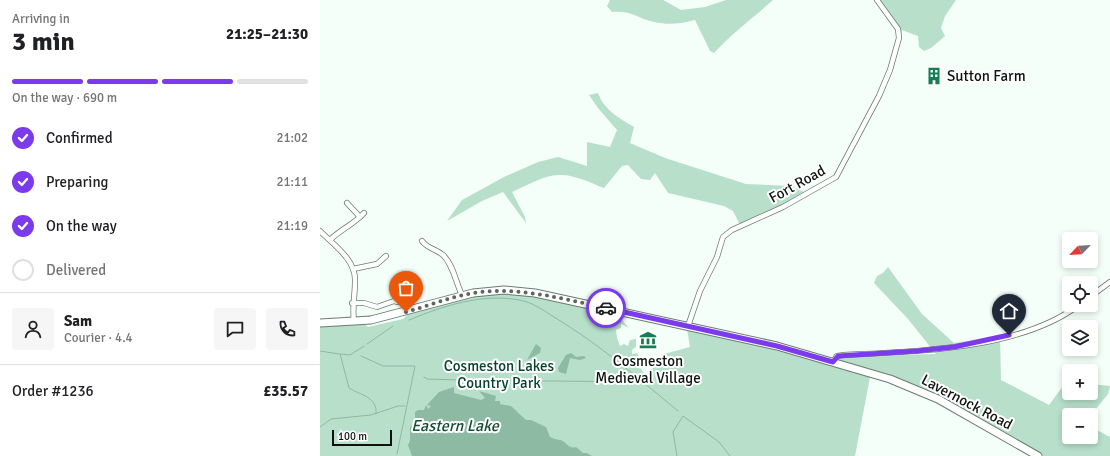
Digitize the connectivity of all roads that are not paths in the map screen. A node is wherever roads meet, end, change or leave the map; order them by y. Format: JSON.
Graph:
{"nodes":[{"id":1,"x":877,"y":0,"type":"edge"},
{"id":2,"x":347,"y":203,"type":"dead end"},
{"id":3,"x":364,"y":213,"type":"dead end"},
{"id":4,"x":360,"y":217,"type":"junction"},
{"id":5,"x":320,"y":231,"type":"edge"},
{"id":6,"x":330,"y":240,"type":"junction"},
{"id":7,"x":422,"y":241,"type":"dead end"},
{"id":8,"x":386,"y":256,"type":"dead end"},
{"id":9,"x":354,"y":269,"type":"junction"},
{"id":10,"x":1110,"y":282,"type":"edge"},
{"id":11,"x":1098,"y":291,"type":"edge"},
{"id":12,"x":462,"y":295,"type":"junction"},
{"id":13,"x":398,"y":302,"type":"dead end"},
{"id":14,"x":352,"y":303,"type":"junction"},
{"id":15,"x":1069,"y":312,"type":"edge"},
{"id":16,"x":354,"y":322,"type":"junction"},
{"id":17,"x":320,"y":323,"type":"edge"},
{"id":18,"x":688,"y":326,"type":"junction"},
{"id":19,"x":833,"y":362,"type":"junction"},
{"id":20,"x":1038,"y":456,"type":"edge"}],
"edges":[{"from":1,"to":18,"type":"street","name":"Fort Road"},
{"from":2,"to":4,"type":"street"},
{"from":3,"to":4,"type":"street"},
{"from":4,"to":6,"type":"street"},
{"from":5,"to":6,"type":"street"},
{"from":6,"to":9,"type":"street"},
{"from":7,"to":12,"type":"street"},
{"from":8,"to":9,"type":"street"},
{"from":9,"to":14,"type":"street"},
{"from":10,"to":11,"type":"street"},
{"from":12,"to":16,"type":"main road","name":"Lavernock Road"},
{"from":12,"to":18,"type":"main road","name":"Lavernock Road"},
{"from":13,"to":14,"type":"street"},
{"from":14,"to":16,"type":"street"},
{"from":15,"to":19,"type":"street"},
{"from":16,"to":17,"type":"main road","name":"Lavernock Road"},
{"from":18,"to":19,"type":"main road","name":"Lavernock Road"},
{"from":19,"to":20,"type":"main road","name":"Lavernock Road"}]}
